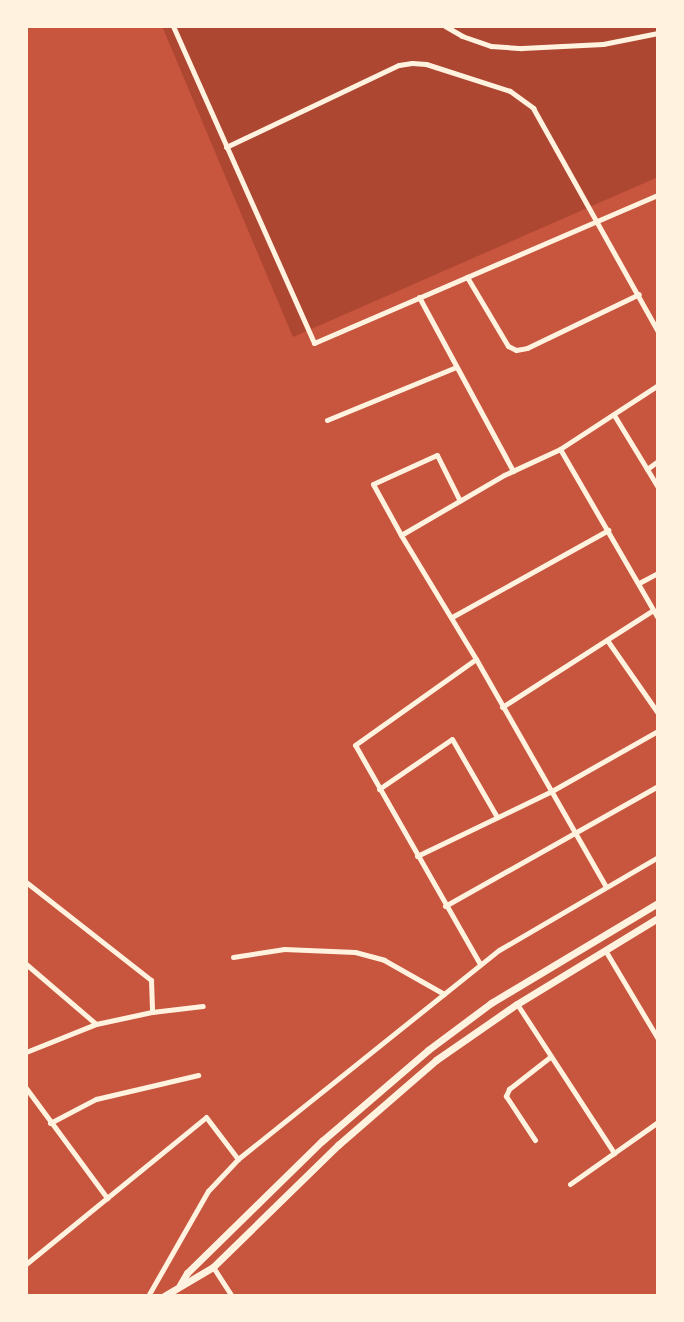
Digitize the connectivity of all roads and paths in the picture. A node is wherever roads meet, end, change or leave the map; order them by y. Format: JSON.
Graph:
{"nodes":[{"id":1,"x":173,"y":26,"type":"edge"},
{"id":2,"x":445,"y":26,"type":"edge"},
{"id":3,"x":658,"y":33,"type":"edge"},
{"id":4,"x":226,"y":147,"type":"junction"},
{"id":5,"x":658,"y":195,"type":"edge"},
{"id":6,"x":598,"y":220,"type":"junction"},
{"id":7,"x":467,"y":277,"type":"junction"},
{"id":8,"x":639,"y":294,"type":"junction"},
{"id":9,"x":419,"y":297,"type":"junction"},
{"id":10,"x":658,"y":332,"type":"edge"},
{"id":11,"x":456,"y":368,"type":"junction"},
{"id":12,"x":658,"y":385,"type":"edge"},
{"id":13,"x":614,"y":415,"type":"junction"},
{"id":14,"x":327,"y":420,"type":"dead end"},
{"id":15,"x":560,"y":449,"type":"junction"},
{"id":16,"x":658,"y":461,"type":"edge"},
{"id":17,"x":647,"y":468,"type":"junction"},
{"id":18,"x":513,"y":471,"type":"junction"},
{"id":19,"x":658,"y":487,"type":"edge"},
{"id":20,"x":460,"y":501,"type":"junction"},
{"id":21,"x":608,"y":530,"type":"junction"},
{"id":22,"x":401,"y":536,"type":"junction"},
{"id":23,"x":658,"y":573,"type":"edge"},
{"id":24,"x":639,"y":583,"type":"junction"},
{"id":25,"x":653,"y":610,"type":"junction"},
{"id":26,"x":452,"y":617,"type":"junction"},
{"id":27,"x":658,"y":618,"type":"edge"},
{"id":28,"x":607,"y":640,"type":"junction"},
{"id":29,"x":476,"y":659,"type":"junction"},
{"id":30,"x":502,"y":707,"type":"junction"},
{"id":31,"x":658,"y":713,"type":"edge"},
{"id":32,"x":658,"y":731,"type":"edge"},
{"id":33,"x":658,"y":786,"type":"edge"},
{"id":34,"x":379,"y":789,"type":"junction"},
{"id":35,"x":550,"y":792,"type":"junction"},
{"id":36,"x":497,"y":817,"type":"junction"},
{"id":37,"x":576,"y":834,"type":"junction"},
{"id":38,"x":417,"y":856,"type":"junction"},
{"id":39,"x":658,"y":857,"type":"edge"},
{"id":40,"x":26,"y":882,"type":"edge"},
{"id":41,"x":606,"y":887,"type":"junction"},
{"id":42,"x":658,"y":903,"type":"edge"},
{"id":43,"x":444,"y":906,"type":"junction"},
{"id":44,"x":658,"y":918,"type":"edge"},
{"id":45,"x":605,"y":950,"type":"junction"},
{"id":46,"x":233,"y":957,"type":"dead end"},
{"id":47,"x":26,"y":964,"type":"edge"},
{"id":48,"x":480,"y":964,"type":"junction"},
{"id":49,"x":444,"y":994,"type":"junction"},
{"id":50,"x":517,"y":1004,"type":"junction"},
{"id":51,"x":204,"y":1006,"type":"dead end"},
{"id":52,"x":152,"y":1012,"type":"junction"},
{"id":53,"x":96,"y":1024,"type":"junction"},
{"id":54,"x":658,"y":1039,"type":"edge"},
{"id":55,"x":26,"y":1052,"type":"edge"},
{"id":56,"x":550,"y":1057,"type":"junction"},
{"id":57,"x":198,"y":1075,"type":"dead end"},
{"id":58,"x":26,"y":1087,"type":"edge"},
{"id":59,"x":658,"y":1122,"type":"edge"},
{"id":60,"x":50,"y":1123,"type":"junction"},
{"id":61,"x":535,"y":1140,"type":"dead end"},
{"id":62,"x":614,"y":1153,"type":"junction"},
{"id":63,"x":238,"y":1159,"type":"junction"},
{"id":64,"x":570,"y":1184,"type":"dead end"},
{"id":65,"x":107,"y":1198,"type":"junction"},
{"id":66,"x":26,"y":1264,"type":"edge"},
{"id":67,"x":213,"y":1267,"type":"junction"},
{"id":68,"x":180,"y":1286,"type":"junction"},
{"id":69,"x":148,"y":1296,"type":"edge"},
{"id":70,"x":164,"y":1296,"type":"edge"},
{"id":71,"x":232,"y":1296,"type":"edge"}],
"edges":[{"from":1,"to":4,"type":"street"},
{"from":2,"to":3,"type":"street"},
{"from":4,"to":6,"type":"street"},
{"from":4,"to":9,"type":"street"},
{"from":5,"to":6,"type":"street"},
{"from":6,"to":7,"type":"street"},
{"from":6,"to":8,"type":"street"},
{"from":7,"to":8,"type":"street"},
{"from":7,"to":9,"type":"street"},
{"from":8,"to":10,"type":"street"},
{"from":9,"to":11,"type":"street"},
{"from":11,"to":14,"type":"street"},
{"from":11,"to":18,"type":"street"},
{"from":12,"to":13,"type":"street"},
{"from":13,"to":15,"type":"street"},
{"from":13,"to":17,"type":"street"},
{"from":15,"to":18,"type":"street"},
{"from":15,"to":21,"type":"street"},
{"from":16,"to":17,"type":"street"},
{"from":17,"to":19,"type":"street"},
{"from":18,"to":20,"type":"street"},
{"from":20,"to":22,"type":"street"},
{"from":20,"to":22,"type":"street"},
{"from":21,"to":24,"type":"street"},
{"from":21,"to":26,"type":"street"},
{"from":22,"to":26,"type":"street"},
{"from":23,"to":24,"type":"street"},
{"from":24,"to":25,"type":"street"},
{"from":25,"to":27,"type":"street"},
{"from":25,"to":28,"type":"street"},
{"from":26,"to":29,"type":"street"},
{"from":28,"to":30,"type":"street"},
{"from":28,"to":31,"type":"street"},
{"from":29,"to":30,"type":"street"},
{"from":29,"to":34,"type":"street"},
{"from":30,"to":35,"type":"street"},
{"from":32,"to":35,"type":"street"},
{"from":33,"to":37,"type":"street"},
{"from":34,"to":36,"type":"street"},
{"from":34,"to":38,"type":"street"},
{"from":35,"to":36,"type":"street"},
{"from":35,"to":37,"type":"street"},
{"from":36,"to":38,"type":"street"},
{"from":37,"to":41,"type":"street"},
{"from":37,"to":43,"type":"street"},
{"from":38,"to":43,"type":"street"},
{"from":39,"to":41,"type":"street"},
{"from":40,"to":52,"type":"street"},
{"from":41,"to":48,"type":"street"},
{"from":42,"to":68,"type":"main road"},
{"from":43,"to":48,"type":"street"},
{"from":44,"to":45,"type":"main road"},
{"from":45,"to":50,"type":"main road"},
{"from":45,"to":54,"type":"street"},
{"from":46,"to":49,"type":"street"},
{"from":47,"to":53,"type":"street"},
{"from":48,"to":49,"type":"street"},
{"from":49,"to":63,"type":"street"},
{"from":50,"to":56,"type":"street"},
{"from":50,"to":67,"type":"main road"},
{"from":51,"to":52,"type":"street"},
{"from":52,"to":53,"type":"street"},
{"from":53,"to":55,"type":"street"},
{"from":56,"to":61,"type":"street"},
{"from":56,"to":62,"type":"street"},
{"from":57,"to":60,"type":"street"},
{"from":58,"to":60,"type":"street"},
{"from":59,"to":62,"type":"street"},
{"from":60,"to":65,"type":"street"},
{"from":62,"to":64,"type":"street"},
{"from":63,"to":65,"type":"street"},
{"from":63,"to":69,"type":"street"},
{"from":65,"to":66,"type":"street"},
{"from":67,"to":68,"type":"main road"},
{"from":67,"to":71,"type":"street"},
{"from":68,"to":70,"type":"main road"}]}
